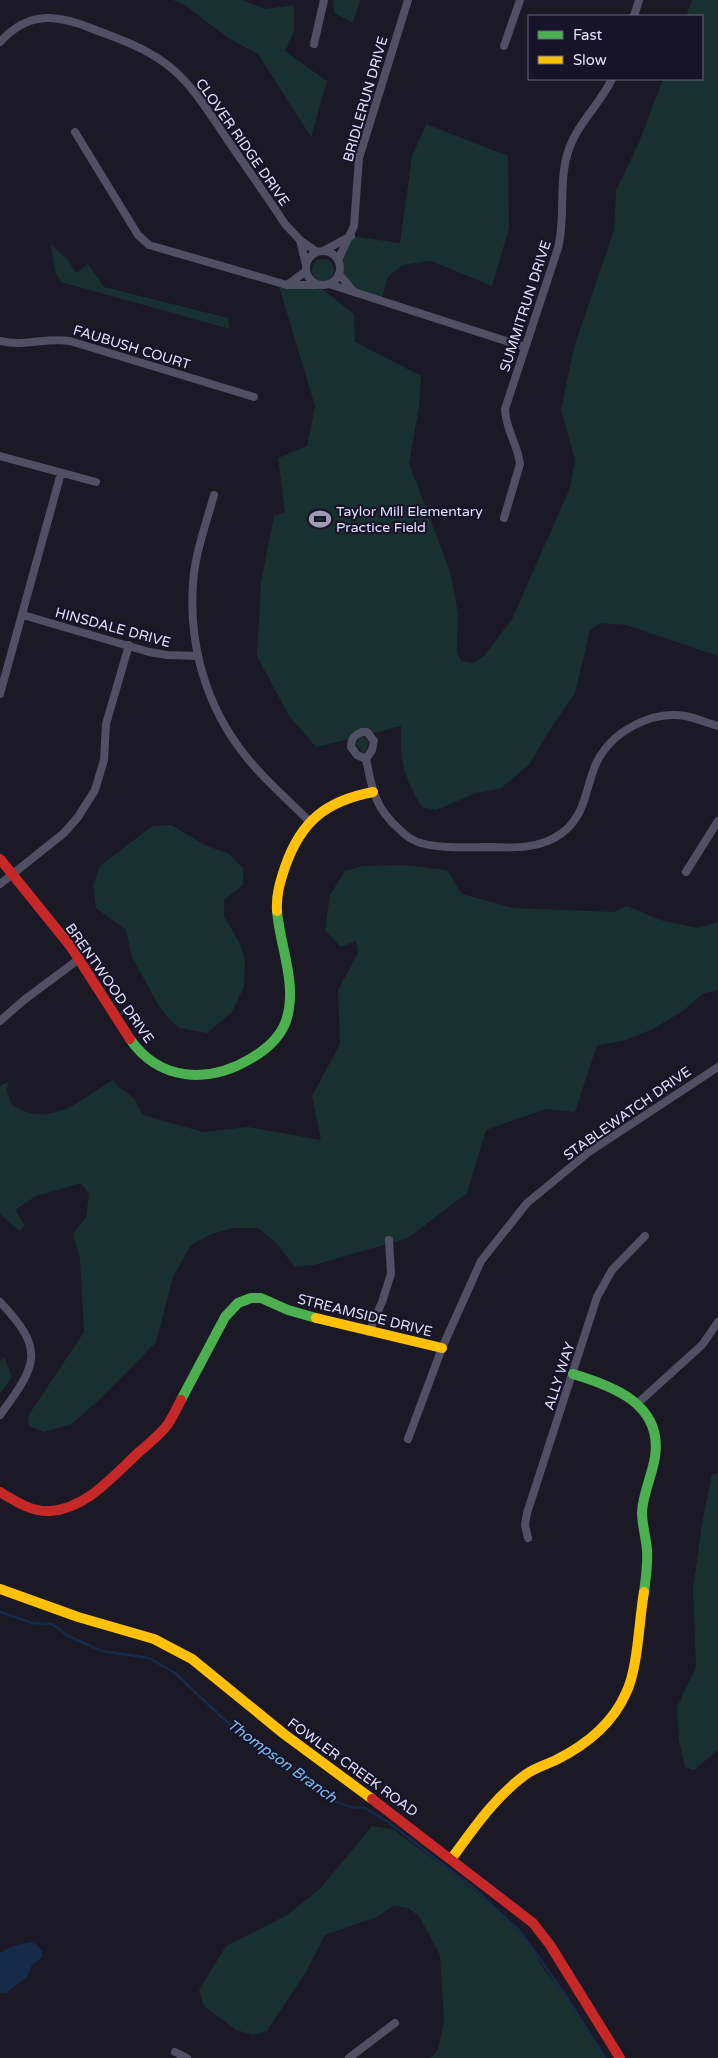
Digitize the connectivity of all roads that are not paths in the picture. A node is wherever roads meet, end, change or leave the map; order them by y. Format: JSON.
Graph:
{"nodes":[{"id":1,"x":324,"y":0,"type":"edge"},
{"id":2,"x":408,"y":0,"type":"edge"},
{"id":3,"x":520,"y":0,"type":"edge"},
{"id":4,"x":639,"y":0,"type":"edge"},
{"id":5,"x":634,"y":15,"type":"edge"},
{"id":6,"x":0,"y":42,"type":"edge"},
{"id":7,"x":314,"y":44,"type":"dead end"},
{"id":8,"x":504,"y":46,"type":"dead end"},
{"id":9,"x":611,"y":80,"type":"edge"},
{"id":10,"x":75,"y":132,"type":"dead end"},
{"id":11,"x":351,"y":236,"type":"junction"},
{"id":12,"x":300,"y":240,"type":"junction"},
{"id":13,"x":320,"y":251,"type":"junction"},
{"id":14,"x":338,"y":260,"type":"junction"},
{"id":15,"x":306,"y":268,"type":"junction"},
{"id":16,"x":339,"y":274,"type":"junction"},
{"id":17,"x":329,"y":284,"type":"junction"},
{"id":18,"x":287,"y":285,"type":"junction"},
{"id":19,"x":317,"y":285,"type":"junction"},
{"id":20,"x":354,"y":292,"type":"junction"},
{"id":21,"x":0,"y":341,"type":"edge"},
{"id":22,"x":525,"y":347,"type":"junction"},
{"id":23,"x":254,"y":397,"type":"dead end"},
{"id":24,"x":0,"y":456,"type":"edge"},
{"id":25,"x":61,"y":473,"type":"junction"},
{"id":26,"x":96,"y":482,"type":"dead end"},
{"id":27,"x":214,"y":495,"type":"dead end"},
{"id":28,"x":504,"y":518,"type":"dead end"},
{"id":29,"x":23,"y":615,"type":"junction"},
{"id":30,"x":129,"y":646,"type":"junction"},
{"id":31,"x":198,"y":656,"type":"junction"},
{"id":32,"x":0,"y":694,"type":"edge"},
{"id":33,"x":718,"y":726,"type":"edge"},
{"id":34,"x":366,"y":759,"type":"dead end"},
{"id":35,"x":373,"y":792,"type":"junction"},
{"id":36,"x":309,"y":821,"type":"junction"},
{"id":37,"x":718,"y":821,"type":"edge"},
{"id":38,"x":0,"y":859,"type":"edge"},
{"id":39,"x":686,"y":872,"type":"dead end"},
{"id":40,"x":12,"y":874,"type":"junction"},
{"id":41,"x":0,"y":884,"type":"edge"},
{"id":42,"x":79,"y":959,"type":"junction"},
{"id":43,"x":0,"y":1021,"type":"edge"},
{"id":44,"x":718,"y":1067,"type":"edge"},
{"id":45,"x":645,"y":1236,"type":"dead end"},
{"id":46,"x":389,"y":1240,"type":"dead end"},
{"id":47,"x":0,"y":1302,"type":"edge"},
{"id":48,"x":718,"y":1322,"type":"edge"},
{"id":49,"x":369,"y":1332,"type":"junction"},
{"id":50,"x":442,"y":1348,"type":"junction"},
{"id":51,"x":573,"y":1374,"type":"junction"},
{"id":52,"x":638,"y":1403,"type":"junction"},
{"id":53,"x":0,"y":1415,"type":"edge"},
{"id":54,"x":408,"y":1439,"type":"dead end"},
{"id":55,"x":0,"y":1492,"type":"edge"},
{"id":56,"x":528,"y":1538,"type":"dead end"},
{"id":57,"x":0,"y":1589,"type":"edge"},
{"id":58,"x":452,"y":1858,"type":"junction"},
{"id":59,"x":395,"y":2023,"type":"dead end"},
{"id":60,"x":174,"y":2052,"type":"dead end"},
{"id":61,"x":186,"y":2058,"type":"edge"},
{"id":62,"x":350,"y":2058,"type":"edge"},
{"id":63,"x":620,"y":2058,"type":"edge"}],
"edges":[{"from":1,"to":7,"type":"street"},
{"from":2,"to":11,"type":"street","name":"BRIDLERUN DRIVE"},
{"from":3,"to":8,"type":"street"},
{"from":4,"to":5,"type":"street"},
{"from":6,"to":12,"type":"street","name":"CLOVER RIDGE DRIVE"},
{"from":9,"to":22,"type":"street","name":"SUMMITRUN DRIVE"},
{"from":10,"to":18,"type":"street"},
{"from":11,"to":13,"type":"street"},
{"from":11,"to":14,"type":"street","name":"BRIDLERUN DRIVE"},
{"from":12,"to":13,"type":"street","name":"CLOVER RIDGE DRIVE"},
{"from":12,"to":15,"type":"street","name":"CLOVER RIDGE DRIVE"},
{"from":13,"to":14,"type":"street","name":"CLOVER RIDGE DRIVE"},
{"from":13,"to":15,"type":"street"},
{"from":14,"to":16,"type":"street"},
{"from":15,"to":18,"type":"street"},
{"from":15,"to":19,"type":"street","name":"CLOVER RIDGE DRIVE"},
{"from":16,"to":17,"type":"street"},
{"from":16,"to":20,"type":"street"},
{"from":17,"to":19,"type":"street"},
{"from":17,"to":20,"type":"street"},
{"from":18,"to":19,"type":"street"},
{"from":20,"to":22,"type":"street"},
{"from":21,"to":23,"type":"street","name":"FAUBUSH COURT"},
{"from":22,"to":28,"type":"street","name":"SUMMITRUN DRIVE"},
{"from":24,"to":25,"type":"street"},
{"from":25,"to":26,"type":"street"},
{"from":25,"to":29,"type":"street"},
{"from":27,"to":31,"type":"street"},
{"from":29,"to":30,"type":"street","name":"HINSDALE DRIVE"},
{"from":29,"to":32,"type":"street"},
{"from":30,"to":31,"type":"street","name":"HINSDALE DRIVE"},
{"from":30,"to":40,"type":"street"},
{"from":31,"to":36,"type":"street"},
{"from":33,"to":35,"type":"street"},
{"from":34,"to":35,"type":"street"},
{"from":35,"to":36,"type":"street","name":"BRENTWOOD DRIVE"},
{"from":36,"to":42,"type":"street","name":"BRENTWOOD DRIVE"},
{"from":37,"to":39,"type":"street"},
{"from":38,"to":40,"type":"street","name":"BRENTWOOD DRIVE"},
{"from":40,"to":41,"type":"street"},
{"from":40,"to":42,"type":"street","name":"BRENTWOOD DRIVE"},
{"from":42,"to":43,"type":"street"},
{"from":44,"to":50,"type":"street","name":"STABLEWATCH DRIVE"},
{"from":45,"to":51,"type":"street","name":"ALLY WAY"},
{"from":46,"to":49,"type":"street"},
{"from":47,"to":53,"type":"street"},
{"from":48,"to":52,"type":"street"},
{"from":49,"to":50,"type":"street","name":"STREAMSIDE DRIVE"},
{"from":49,"to":55,"type":"street","name":"STREAMSIDE DRIVE"},
{"from":50,"to":54,"type":"street","name":"STABLEWATCH DRIVE"},
{"from":51,"to":52,"type":"street"},
{"from":51,"to":56,"type":"street","name":"ALLY WAY"},
{"from":52,"to":58,"type":"street"},
{"from":57,"to":58,"type":"street","name":"FOWLER CREEK ROAD"},
{"from":58,"to":63,"type":"street","name":"FOWLER CREEK ROAD"},
{"from":59,"to":62,"type":"street"},
{"from":60,"to":61,"type":"street"}]}
